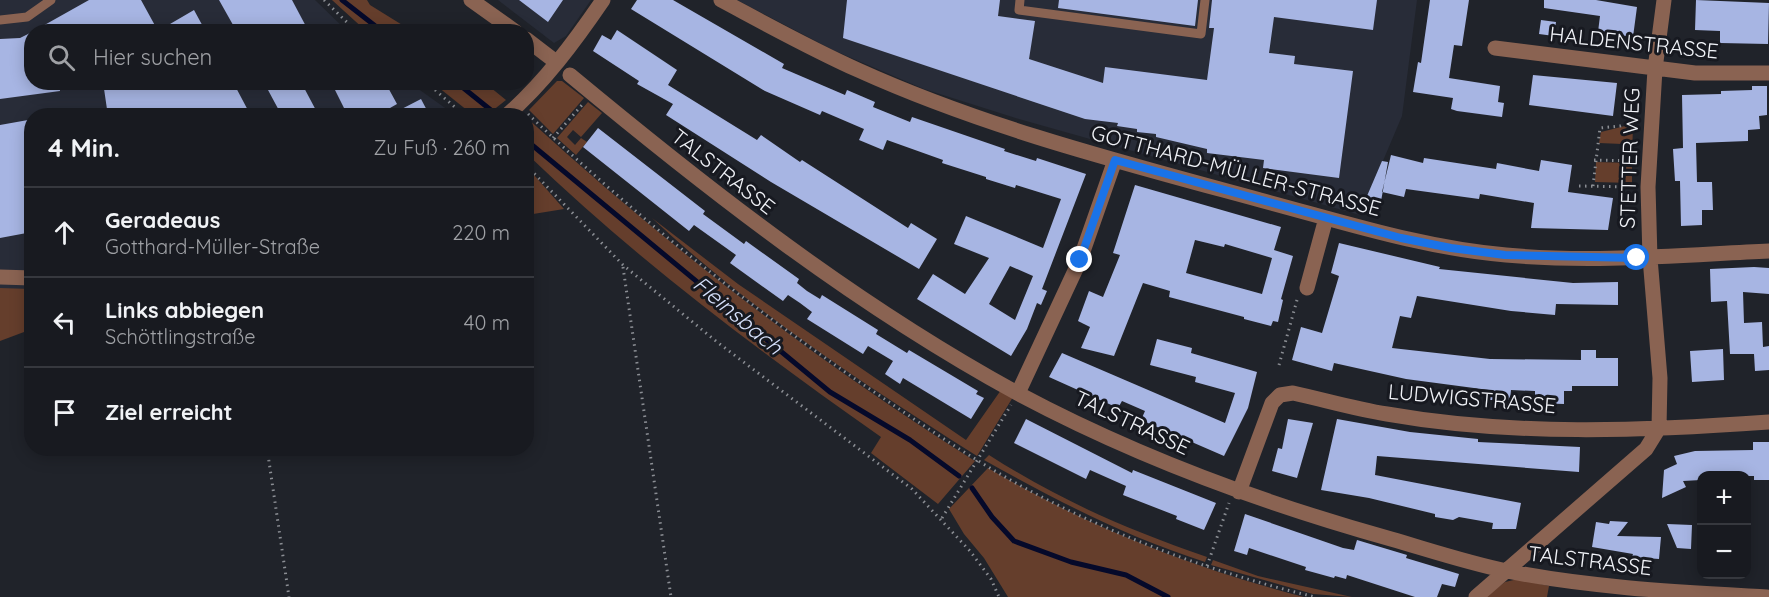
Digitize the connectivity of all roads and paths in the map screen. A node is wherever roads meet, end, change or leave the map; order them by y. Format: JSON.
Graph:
{"nodes":[{"id":1,"x":51,"y":0,"type":"edge"},
{"id":2,"x":324,"y":0,"type":"edge"},
{"id":3,"x":471,"y":0,"type":"edge"},
{"id":4,"x":603,"y":0,"type":"edge"},
{"id":5,"x":721,"y":0,"type":"edge"},
{"id":6,"x":1020,"y":0,"type":"edge"},
{"id":7,"x":1205,"y":0,"type":"edge"},
{"id":8,"x":1664,"y":0,"type":"edge"},
{"id":9,"x":0,"y":20,"type":"edge"},
{"id":10,"x":349,"y":24,"type":"edge"},
{"id":11,"x":505,"y":24,"type":"edge"},
{"id":12,"x":534,"y":45,"type":"edge"},
{"id":13,"x":1495,"y":48,"type":"dead end"},
{"id":14,"x":556,"y":62,"type":"junction"},
{"id":15,"x":1655,"y":69,"type":"junction"},
{"id":16,"x":1769,"y":73,"type":"edge"},
{"id":17,"x":570,"y":75,"type":"dead end"},
{"id":18,"x":534,"y":87,"type":"edge"},
{"id":19,"x":435,"y":90,"type":"edge"},
{"id":20,"x":531,"y":90,"type":"edge"},
{"id":21,"x":592,"y":94,"type":"junction"},
{"id":22,"x":518,"y":105,"type":"junction"},
{"id":23,"x":456,"y":108,"type":"edge"},
{"id":24,"x":515,"y":108,"type":"edge"},
{"id":25,"x":521,"y":108,"type":"edge"},
{"id":26,"x":1637,"y":119,"type":"dead end"},
{"id":27,"x":534,"y":120,"type":"edge"},
{"id":28,"x":553,"y":138,"type":"junction"},
{"id":29,"x":1115,"y":160,"type":"junction"},
{"id":30,"x":1594,"y":160,"type":"junction"},
{"id":31,"x":1635,"y":161,"type":"dead end"},
{"id":32,"x":534,"y":173,"type":"edge"},
{"id":33,"x":1580,"y":186,"type":"dead end"},
{"id":34,"x":1593,"y":186,"type":"junction"},
{"id":35,"x":1648,"y":187,"type":"junction"},
{"id":36,"x":1326,"y":218,"type":"junction"},
{"id":37,"x":1769,"y":251,"type":"edge"},
{"id":38,"x":1650,"y":258,"type":"junction"},
{"id":39,"x":623,"y":265,"type":"junction"},
{"id":40,"x":0,"y":277,"type":"edge"},
{"id":41,"x":24,"y":278,"type":"edge"},
{"id":42,"x":1307,"y":288,"type":"joint"},
{"id":43,"x":1279,"y":365,"type":"dead end"},
{"id":44,"x":1018,"y":393,"type":"junction"},
{"id":45,"x":1769,"y":422,"type":"edge"},
{"id":46,"x":1659,"y":428,"type":"junction"},
{"id":47,"x":268,"y":456,"type":"edge"},
{"id":48,"x":978,"y":460,"type":"junction"},
{"id":49,"x":1236,"y":491,"type":"junction"},
{"id":50,"x":942,"y":518,"type":"junction"},
{"id":51,"x":1207,"y":566,"type":"junction"},
{"id":52,"x":1507,"y":571,"type":"junction"},
{"id":53,"x":1684,"y":595,"type":"edge"},
{"id":54,"x":289,"y":597,"type":"edge"},
{"id":55,"x":671,"y":597,"type":"edge"},
{"id":56,"x":999,"y":597,"type":"edge"},
{"id":57,"x":1315,"y":597,"type":"edge"},
{"id":58,"x":1476,"y":597,"type":"edge"},
{"id":59,"x":1767,"y":597,"type":"edge"}],
"edges":[{"from":1,"to":9,"type":"lane"},
{"from":2,"to":10,"type":"path"},
{"from":3,"to":11,"type":"street"},
{"from":4,"to":14,"type":"street"},
{"from":5,"to":29,"type":"street","name":"GOTTHARD-MÜLLER-STRASSE"},
{"from":6,"to":7,"type":"lane"},
{"from":8,"to":15,"type":"street","name":"STETTER WEG"},
{"from":12,"to":14,"type":"street"},
{"from":13,"to":15,"type":"street","name":"HALDENSTRASSE"},
{"from":14,"to":18,"type":"street"},
{"from":15,"to":16,"type":"street","name":"HALDENSTRASSE"},
{"from":15,"to":35,"type":"street","name":"STETTER WEG"},
{"from":17,"to":21,"type":"street","name":"TALSTRASSE"},
{"from":19,"to":23,"type":"path"},
{"from":20,"to":22,"type":"street"},
{"from":21,"to":28,"type":"path"},
{"from":21,"to":44,"type":"street","name":"TALSTRASSE"},
{"from":22,"to":24,"type":"street"},
{"from":22,"to":25,"type":"path"},
{"from":26,"to":30,"type":"path"},
{"from":27,"to":28,"type":"path"},
{"from":28,"to":48,"type":"path"},
{"from":29,"to":36,"type":"street","name":"GOTTHARD-MÜLLER-STRASSE"},
{"from":29,"to":44,"type":"street"},
{"from":30,"to":31,"type":"path"},
{"from":30,"to":34,"type":"path"},
{"from":32,"to":39,"type":"path"},
{"from":33,"to":34,"type":"path"},
{"from":34,"to":35,"type":"path"},
{"from":35,"to":38,"type":"street","name":"STETTER WEG"},
{"from":36,"to":38,"type":"street","name":"GOTTHARD-MÜLLER-STRASSE"},
{"from":36,"to":42,"type":"street"},
{"from":37,"to":38,"type":"street","name":"GOTTHARD-MÜLLER-STRASSE"},
{"from":38,"to":46,"type":"street","name":"STETTER WEG"},
{"from":39,"to":50,"type":"path"},
{"from":39,"to":55,"type":"path"},
{"from":40,"to":41,"type":"street"},
{"from":42,"to":43,"type":"path"},
{"from":44,"to":48,"type":"path"},
{"from":44,"to":49,"type":"street","name":"TALSTRASSE"},
{"from":45,"to":46,"type":"street","name":"LUDWIGSTRASSE"},
{"from":46,"to":49,"type":"street","name":"LUDWIGSTRASSE"},
{"from":46,"to":52,"type":"street"},
{"from":47,"to":54,"type":"path"},
{"from":48,"to":50,"type":"path"},
{"from":48,"to":51,"type":"path"},
{"from":49,"to":51,"type":"path"},
{"from":49,"to":52,"type":"street","name":"TALSTRASSE"},
{"from":50,"to":56,"type":"path"},
{"from":51,"to":57,"type":"path"},
{"from":52,"to":53,"type":"street","name":"TALSTRASSE"},
{"from":52,"to":58,"type":"street"},
{"from":53,"to":59,"type":"street","name":"TALSTRASSE"}]}
